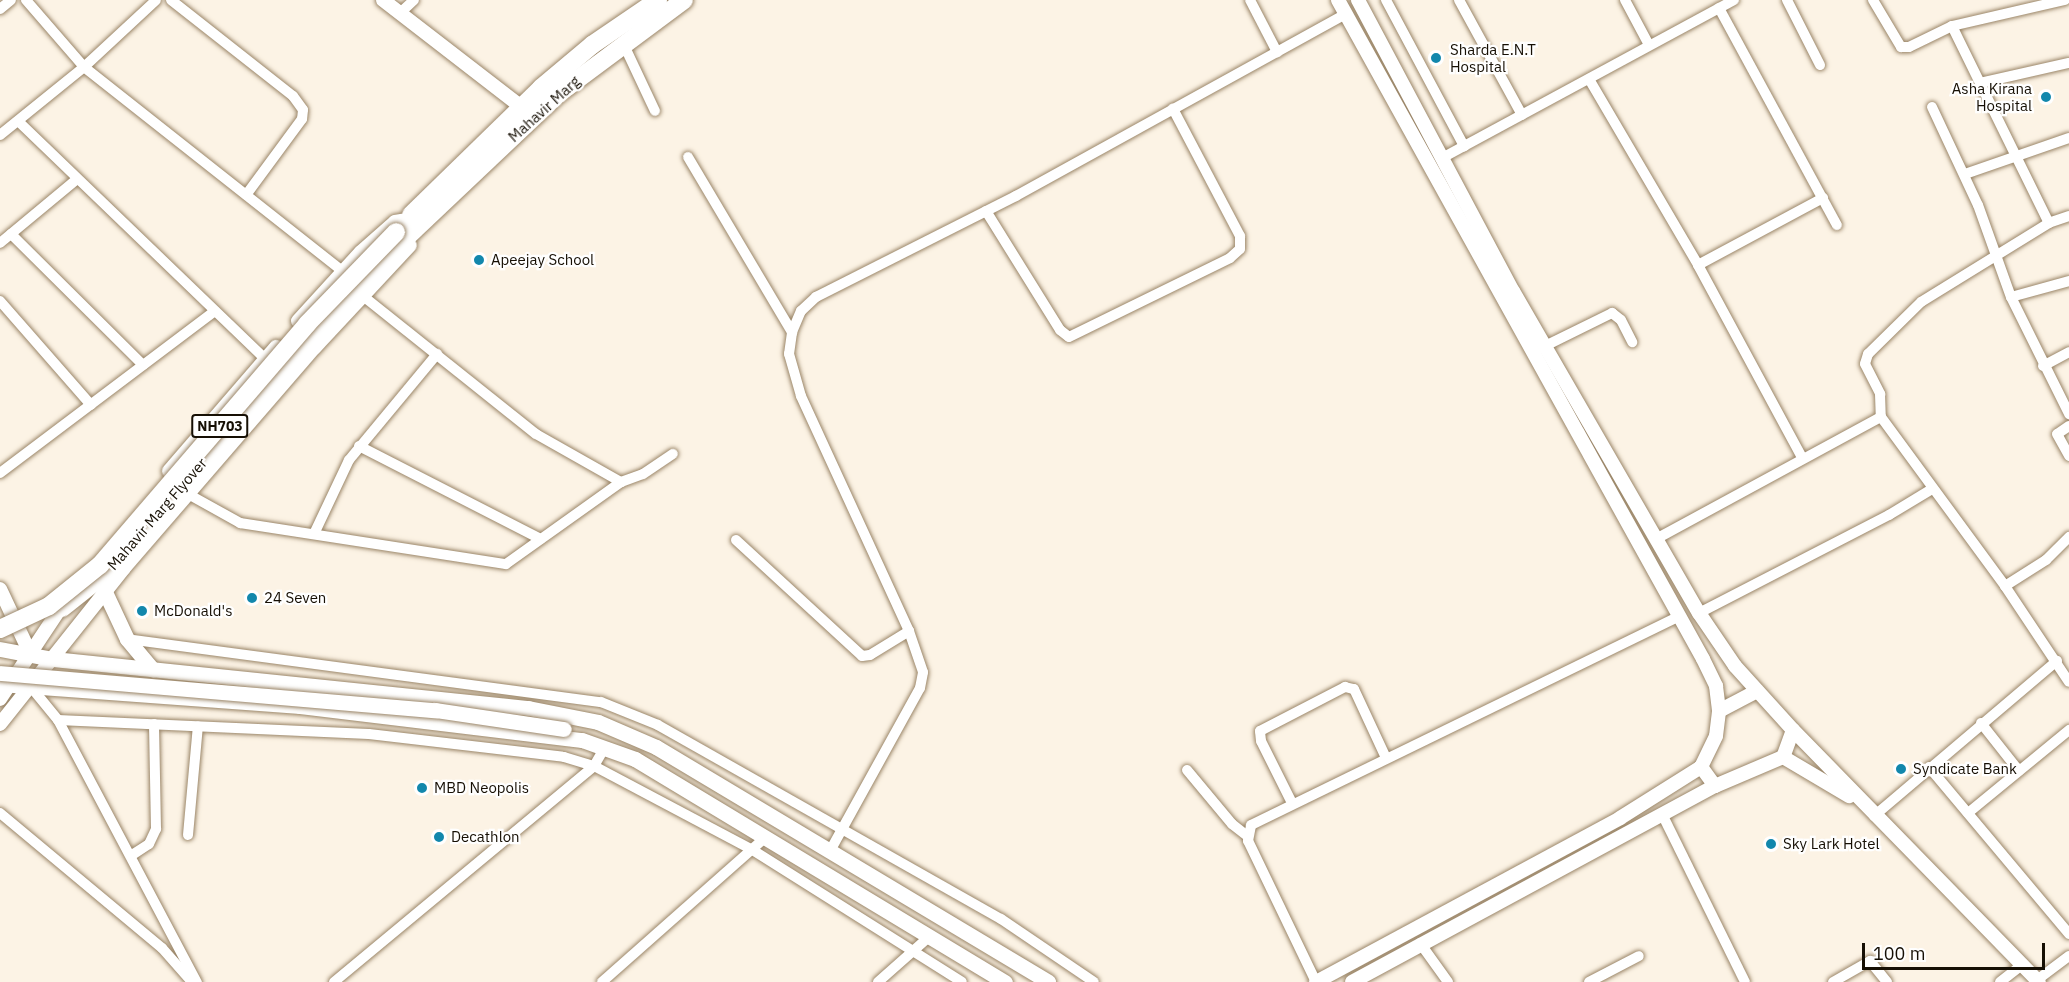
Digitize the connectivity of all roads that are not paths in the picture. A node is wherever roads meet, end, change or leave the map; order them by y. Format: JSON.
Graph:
{"nodes":[{"id":1,"x":11,"y":0,"type":"edge"},
{"id":2,"x":26,"y":0,"type":"edge"},
{"id":3,"x":156,"y":0,"type":"edge"},
{"id":4,"x":171,"y":0,"type":"edge"},
{"id":5,"x":383,"y":0,"type":"edge"},
{"id":6,"x":414,"y":0,"type":"edge"},
{"id":7,"x":658,"y":0,"type":"edge"},
{"id":8,"x":684,"y":0,"type":"edge"},
{"id":9,"x":1250,"y":0,"type":"edge"},
{"id":10,"x":1338,"y":0,"type":"edge"},
{"id":11,"x":1358,"y":0,"type":"edge"},
{"id":12,"x":1386,"y":0,"type":"edge"},
{"id":13,"x":1459,"y":0,"type":"edge"},
{"id":14,"x":1625,"y":0,"type":"edge"},
{"id":15,"x":1734,"y":0,"type":"edge"},
{"id":16,"x":1787,"y":0,"type":"edge"},
{"id":17,"x":1873,"y":0,"type":"edge"},
{"id":18,"x":2066,"y":0,"type":"edge"},
{"id":19,"x":1719,"y":8,"type":"junction"},
{"id":20,"x":0,"y":9,"type":"edge"},
{"id":21,"x":400,"y":13,"type":"junction"},
{"id":22,"x":1346,"y":14,"type":"junction"},
{"id":23,"x":1952,"y":26,"type":"junction"},
{"id":24,"x":623,"y":43,"type":"junction"},
{"id":25,"x":1649,"y":45,"type":"junction"},
{"id":26,"x":1277,"y":52,"type":"junction"},
{"id":27,"x":2069,"y":63,"type":"edge"},
{"id":28,"x":1820,"y":65,"type":"dead end"},
{"id":29,"x":84,"y":67,"type":"junction"},
{"id":30,"x":1589,"y":79,"type":"junction"},
{"id":31,"x":1980,"y":83,"type":"junction"},
{"id":32,"x":1932,"y":107,"type":"dead end"},
{"id":33,"x":1173,"y":109,"type":"junction"},
{"id":34,"x":655,"y":111,"type":"dead end"},
{"id":35,"x":528,"y":112,"type":"junction"},
{"id":36,"x":1522,"y":115,"type":"junction"},
{"id":37,"x":18,"y":121,"type":"junction"},
{"id":38,"x":0,"y":135,"type":"edge"},
{"id":39,"x":2069,"y":138,"type":"edge"},
{"id":40,"x":1464,"y":146,"type":"junction"},
{"id":41,"x":688,"y":157,"type":"dead end"},
{"id":42,"x":1442,"y":158,"type":"junction"},
{"id":43,"x":2015,"y":158,"type":"junction"},
{"id":44,"x":1965,"y":174,"type":"junction"},
{"id":45,"x":77,"y":179,"type":"junction"},
{"id":46,"x":246,"y":195,"type":"junction"},
{"id":47,"x":1823,"y":198,"type":"junction"},
{"id":48,"x":986,"y":211,"type":"junction"},
{"id":49,"x":2069,"y":216,"type":"edge"},
{"id":50,"x":2049,"y":223,"type":"junction"},
{"id":51,"x":1837,"y":225,"type":"dead end"},
{"id":52,"x":405,"y":230,"type":"junction"},
{"id":53,"x":11,"y":234,"type":"junction"},
{"id":54,"x":0,"y":243,"type":"edge"},
{"id":55,"x":1996,"y":255,"type":"junction"},
{"id":56,"x":1698,"y":265,"type":"junction"},
{"id":57,"x":342,"y":271,"type":"junction"},
{"id":58,"x":2069,"y":281,"type":"edge"},
{"id":59,"x":363,"y":296,"type":"junction"},
{"id":60,"x":2011,"y":297,"type":"junction"},
{"id":61,"x":0,"y":301,"type":"edge"},
{"id":62,"x":215,"y":311,"type":"junction"},
{"id":63,"x":792,"y":332,"type":"junction"},
{"id":64,"x":1632,"y":342,"type":"dead end"},
{"id":65,"x":1545,"y":346,"type":"junction"},
{"id":66,"x":2069,"y":352,"type":"edge"},
{"id":67,"x":437,"y":354,"type":"junction"},
{"id":68,"x":265,"y":359,"type":"junction"},
{"id":69,"x":143,"y":365,"type":"junction"},
{"id":70,"x":2043,"y":366,"type":"junction"},
{"id":71,"x":91,"y":405,"type":"junction"},
{"id":72,"x":2069,"y":414,"type":"edge"},
{"id":73,"x":1881,"y":417,"type":"junction"},
{"id":74,"x":2069,"y":426,"type":"edge"},
{"id":75,"x":359,"y":446,"type":"junction"},
{"id":76,"x":673,"y":454,"type":"dead end"},
{"id":77,"x":2069,"y":456,"type":"edge"},
{"id":78,"x":1802,"y":457,"type":"junction"},
{"id":79,"x":0,"y":473,"type":"edge"},
{"id":80,"x":621,"y":482,"type":"junction"},
{"id":81,"x":1932,"y":489,"type":"junction"},
{"id":82,"x":188,"y":494,"type":"junction"},
{"id":83,"x":314,"y":534,"type":"junction"},
{"id":84,"x":2069,"y":537,"type":"edge"},
{"id":85,"x":541,"y":539,"type":"junction"},
{"id":86,"x":1656,"y":539,"type":"junction"},
{"id":87,"x":736,"y":540,"type":"dead end"},
{"id":88,"x":2005,"y":586,"type":"junction"},
{"id":89,"x":0,"y":589,"type":"edge"},
{"id":90,"x":105,"y":592,"type":"junction"},
{"id":91,"x":1699,"y":613,"type":"junction"},
{"id":92,"x":1679,"y":616,"type":"junction"},
{"id":93,"x":0,"y":622,"type":"edge"},
{"id":94,"x":0,"y":629,"type":"edge"},
{"id":95,"x":909,"y":631,"type":"junction"},
{"id":96,"x":127,"y":639,"type":"junction"},
{"id":97,"x":4,"y":646,"type":"edge"},
{"id":98,"x":30,"y":653,"type":"junction"},
{"id":99,"x":53,"y":659,"type":"junction"},
{"id":100,"x":2057,"y":661,"type":"junction"},
{"id":101,"x":21,"y":670,"type":"junction"},
{"id":102,"x":153,"y":670,"type":"junction"},
{"id":103,"x":0,"y":673,"type":"edge"},
{"id":104,"x":2069,"y":682,"type":"edge"},
{"id":105,"x":6,"y":684,"type":"edge"},
{"id":106,"x":31,"y":687,"type":"junction"},
{"id":107,"x":1756,"y":691,"type":"junction"},
{"id":108,"x":0,"y":699,"type":"edge"},
{"id":109,"x":1719,"y":711,"type":"junction"},
{"id":110,"x":58,"y":720,"type":"junction"},
{"id":111,"x":1981,"y":723,"type":"junction"},
{"id":112,"x":0,"y":724,"type":"edge"},
{"id":113,"x":154,"y":724,"type":"junction"},
{"id":114,"x":198,"y":726,"type":"junction"},
{"id":115,"x":1793,"y":730,"type":"junction"},
{"id":116,"x":2069,"y":730,"type":"edge"},
{"id":117,"x":582,"y":740,"type":"junction"},
{"id":118,"x":605,"y":747,"type":"junction"},
{"id":119,"x":1783,"y":757,"type":"junction"},
{"id":120,"x":1386,"y":758,"type":"junction"},
{"id":121,"x":594,"y":766,"type":"junction"},
{"id":122,"x":1701,"y":767,"type":"junction"},
{"id":123,"x":1929,"y":767,"type":"junction"},
{"id":124,"x":1187,"y":771,"type":"dead end"},
{"id":125,"x":2019,"y":771,"type":"junction"},
{"id":126,"x":1716,"y":786,"type":"junction"},
{"id":127,"x":1292,"y":803,"type":"junction"},
{"id":128,"x":1863,"y":805,"type":"junction"},
{"id":129,"x":0,"y":813,"type":"edge"},
{"id":130,"x":1968,"y":813,"type":"junction"},
{"id":131,"x":1662,"y":814,"type":"junction"},
{"id":132,"x":1874,"y":816,"type":"junction"},
{"id":133,"x":842,"y":832,"type":"junction"},
{"id":134,"x":188,"y":835,"type":"dead end"},
{"id":135,"x":1246,"y":835,"type":"junction"},
{"id":136,"x":766,"y":837,"type":"junction"},
{"id":137,"x":751,"y":849,"type":"junction"},
{"id":138,"x":831,"y":851,"type":"junction"},
{"id":139,"x":132,"y":855,"type":"junction"},
{"id":140,"x":2069,"y":934,"type":"edge"},
{"id":141,"x":930,"y":936,"type":"junction"},
{"id":142,"x":1420,"y":943,"type":"junction"},
{"id":143,"x":913,"y":951,"type":"junction"},
{"id":144,"x":1639,"y":956,"type":"dead end"},
{"id":145,"x":2069,"y":956,"type":"edge"},
{"id":146,"x":2022,"y":964,"type":"junction"},
{"id":147,"x":2038,"y":981,"type":"edge"},
{"id":148,"x":195,"y":982,"type":"edge"},
{"id":149,"x":334,"y":982,"type":"edge"},
{"id":150,"x":602,"y":982,"type":"edge"},
{"id":151,"x":878,"y":982,"type":"edge"},
{"id":152,"x":962,"y":982,"type":"edge"},
{"id":153,"x":1005,"y":982,"type":"edge"},
{"id":154,"x":1048,"y":982,"type":"edge"},
{"id":155,"x":1094,"y":982,"type":"edge"},
{"id":156,"x":1316,"y":982,"type":"edge"},
{"id":157,"x":1352,"y":982,"type":"edge"},
{"id":158,"x":1448,"y":982,"type":"edge"},
{"id":159,"x":1589,"y":982,"type":"edge"},
{"id":160,"x":1745,"y":982,"type":"edge"},
{"id":161,"x":1833,"y":982,"type":"edge"},
{"id":162,"x":1887,"y":982,"type":"edge"},
{"id":163,"x":2000,"y":982,"type":"edge"}],
"edges":[{"from":1,"to":20,"type":"street"},
{"from":2,"to":29,"type":"street"},
{"from":3,"to":29,"type":"street"},
{"from":4,"to":46,"type":"street"},
{"from":5,"to":21,"type":"street"},
{"from":6,"to":21,"type":"street"},
{"from":7,"to":35,"type":"highway","name":"Mahavir Marg","number":"NH703"},
{"from":8,"to":24,"type":"highway","name":"Mahavir Marg","number":"NH703"},
{"from":9,"to":26,"type":"street"},
{"from":10,"to":22,"type":"street"},
{"from":11,"to":42,"type":"street"},
{"from":12,"to":40,"type":"street"},
{"from":13,"to":36,"type":"street"},
{"from":14,"to":25,"type":"street"},
{"from":15,"to":19,"type":"street"},
{"from":16,"to":28,"type":"street"},
{"from":17,"to":23,"type":"street"},
{"from":18,"to":23,"type":"street"},
{"from":19,"to":25,"type":"street"},
{"from":19,"to":47,"type":"street"},
{"from":21,"to":35,"type":"street"},
{"from":22,"to":26,"type":"street"},
{"from":22,"to":92,"type":"street"},
{"from":23,"to":31,"type":"street"},
{"from":24,"to":34,"type":"street"},
{"from":24,"to":35,"type":"highway","name":"Mahavir Marg","number":"NH703"},
{"from":25,"to":30,"type":"street"},
{"from":26,"to":33,"type":"street"},
{"from":27,"to":31,"type":"street"},
{"from":29,"to":37,"type":"street"},
{"from":29,"to":46,"type":"street"},
{"from":30,"to":36,"type":"street"},
{"from":30,"to":56,"type":"street"},
{"from":31,"to":43,"type":"street"},
{"from":32,"to":44,"type":"street"},
{"from":33,"to":48,"type":"street"},
{"from":33,"to":48,"type":"street"},
{"from":35,"to":52,"type":"highway","name":"Mahavir Marg","number":"NH703"},
{"from":36,"to":40,"type":"street"},
{"from":37,"to":38,"type":"street"},
{"from":37,"to":45,"type":"street"},
{"from":39,"to":43,"type":"street"},
{"from":40,"to":42,"type":"street"},
{"from":41,"to":63,"type":"street"},
{"from":42,"to":65,"type":"street"},
{"from":43,"to":44,"type":"street"},
{"from":43,"to":50,"type":"street"},
{"from":44,"to":55,"type":"street"},
{"from":45,"to":53,"type":"street"},
{"from":45,"to":62,"type":"street"},
{"from":46,"to":57,"type":"street"},
{"from":47,"to":51,"type":"street"},
{"from":47,"to":56,"type":"street"},
{"from":48,"to":63,"type":"street"},
{"from":49,"to":50,"type":"street"},
{"from":50,"to":55,"type":"street"},
{"from":52,"to":57,"type":"street"},
{"from":52,"to":59,"type":"street"},
{"from":52,"to":94,"type":"highway","name":"Mahavir Marg Flyover","number":"NH703","bridge":true},
{"from":52,"to":97,"type":"highway","name":"Mahavir Marg Flyover","number":"NH703"},
{"from":53,"to":54,"type":"street"},
{"from":53,"to":69,"type":"street"},
{"from":55,"to":60,"type":"street"},
{"from":55,"to":73,"type":"street"},
{"from":56,"to":78,"type":"street"},
{"from":57,"to":68,"type":"street"},
{"from":58,"to":60,"type":"street"},
{"from":59,"to":67,"type":"street"},
{"from":59,"to":82,"type":"street"},
{"from":60,"to":70,"type":"street"},
{"from":61,"to":71,"type":"street"},
{"from":62,"to":68,"type":"street"},
{"from":62,"to":69,"type":"street"},
{"from":63,"to":95,"type":"street"},
{"from":64,"to":65,"type":"street"},
{"from":65,"to":86,"type":"street"},
{"from":66,"to":70,"type":"street"},
{"from":67,"to":75,"type":"street"},
{"from":67,"to":80,"type":"street"},
{"from":68,"to":98,"type":"street"},
{"from":69,"to":71,"type":"street"},
{"from":70,"to":72,"type":"street"},
{"from":71,"to":79,"type":"street"},
{"from":73,"to":78,"type":"street"},
{"from":73,"to":81,"type":"street"},
{"from":74,"to":77,"type":"street"},
{"from":75,"to":83,"type":"street"},
{"from":75,"to":85,"type":"street"},
{"from":76,"to":80,"type":"street"},
{"from":78,"to":86,"type":"street"},
{"from":80,"to":85,"type":"street"},
{"from":81,"to":88,"type":"street"},
{"from":81,"to":91,"type":"street"},
{"from":82,"to":83,"type":"street"},
{"from":82,"to":90,"type":"street"},
{"from":83,"to":85,"type":"street"},
{"from":84,"to":88,"type":"street"},
{"from":86,"to":91,"type":"street"},
{"from":87,"to":95,"type":"street"},
{"from":88,"to":100,"type":"street"},
{"from":89,"to":98,"type":"street"},
{"from":90,"to":96,"type":"main road"},
{"from":90,"to":99,"type":"street"},
{"from":91,"to":107,"type":"street"},
{"from":92,"to":109,"type":"street"},
{"from":92,"to":120,"type":"street"},
{"from":93,"to":97,"type":"street"},
{"from":95,"to":133,"type":"street"},
{"from":96,"to":102,"type":"main road"},
{"from":96,"to":133,"type":"street"},
{"from":97,"to":98,"type":"main road"},
{"from":97,"to":101,"type":"street"},
{"from":98,"to":99,"type":"main road"},
{"from":98,"to":101,"type":"street"},
{"from":99,"to":102,"type":"main road"},
{"from":99,"to":106,"type":"street"},
{"from":100,"to":104,"type":"street"},
{"from":100,"to":111,"type":"street"},
{"from":101,"to":105,"type":"street"},
{"from":101,"to":106,"type":"street"},
{"from":102,"to":138,"type":"main road"},
{"from":103,"to":117,"type":"main road","bridge":true},
{"from":105,"to":106,"type":"main road"},
{"from":105,"to":108,"type":"street"},
{"from":106,"to":110,"type":"street"},
{"from":106,"to":112,"type":"street"},
{"from":106,"to":117,"type":"main road"},
{"from":107,"to":109,"type":"street"},
{"from":107,"to":115,"type":"street"},
{"from":109,"to":122,"type":"street"},
{"from":110,"to":113,"type":"street"},
{"from":110,"to":139,"type":"street"},
{"from":111,"to":123,"type":"street"},
{"from":111,"to":125,"type":"street"},
{"from":113,"to":114,"type":"street"},
{"from":113,"to":139,"type":"street"},
{"from":114,"to":121,"type":"street"},
{"from":114,"to":134,"type":"street"},
{"from":115,"to":119,"type":"street"},
{"from":115,"to":128,"type":"street"},
{"from":116,"to":125,"type":"street"},
{"from":117,"to":118,"type":"main road"},
{"from":118,"to":121,"type":"street"},
{"from":118,"to":136,"type":"main road"},
{"from":119,"to":126,"type":"street"},
{"from":119,"to":128,"type":"street"},
{"from":120,"to":127,"type":"street"},
{"from":120,"to":127,"type":"street"},
{"from":121,"to":137,"type":"street"},
{"from":121,"to":149,"type":"street"},
{"from":122,"to":126,"type":"street"},
{"from":122,"to":156,"type":"street"},
{"from":123,"to":130,"type":"street"},
{"from":123,"to":132,"type":"street"},
{"from":124,"to":135,"type":"street"},
{"from":125,"to":130,"type":"street"},
{"from":126,"to":131,"type":"street"},
{"from":127,"to":135,"type":"street"},
{"from":128,"to":132,"type":"street"},
{"from":129,"to":148,"type":"street"},
{"from":130,"to":140,"type":"street"},
{"from":131,"to":142,"type":"street"},
{"from":131,"to":160,"type":"street"},
{"from":132,"to":146,"type":"street"},
{"from":133,"to":138,"type":"street"},
{"from":133,"to":155,"type":"street"},
{"from":135,"to":156,"type":"street"},
{"from":136,"to":137,"type":"street"},
{"from":136,"to":141,"type":"main road"},
{"from":137,"to":143,"type":"street"},
{"from":137,"to":150,"type":"street"},
{"from":138,"to":154,"type":"main road"},
{"from":139,"to":148,"type":"street"},
{"from":141,"to":143,"type":"street"},
{"from":141,"to":153,"type":"main road"},
{"from":142,"to":157,"type":"street"},
{"from":142,"to":158,"type":"street"},
{"from":143,"to":151,"type":"street"},
{"from":143,"to":152,"type":"street"},
{"from":144,"to":159,"type":"street"},
{"from":145,"to":147,"type":"street"},
{"from":146,"to":147,"type":"street"},
{"from":146,"to":163,"type":"street"},
{"from":161,"to":162,"type":"street"}]}
